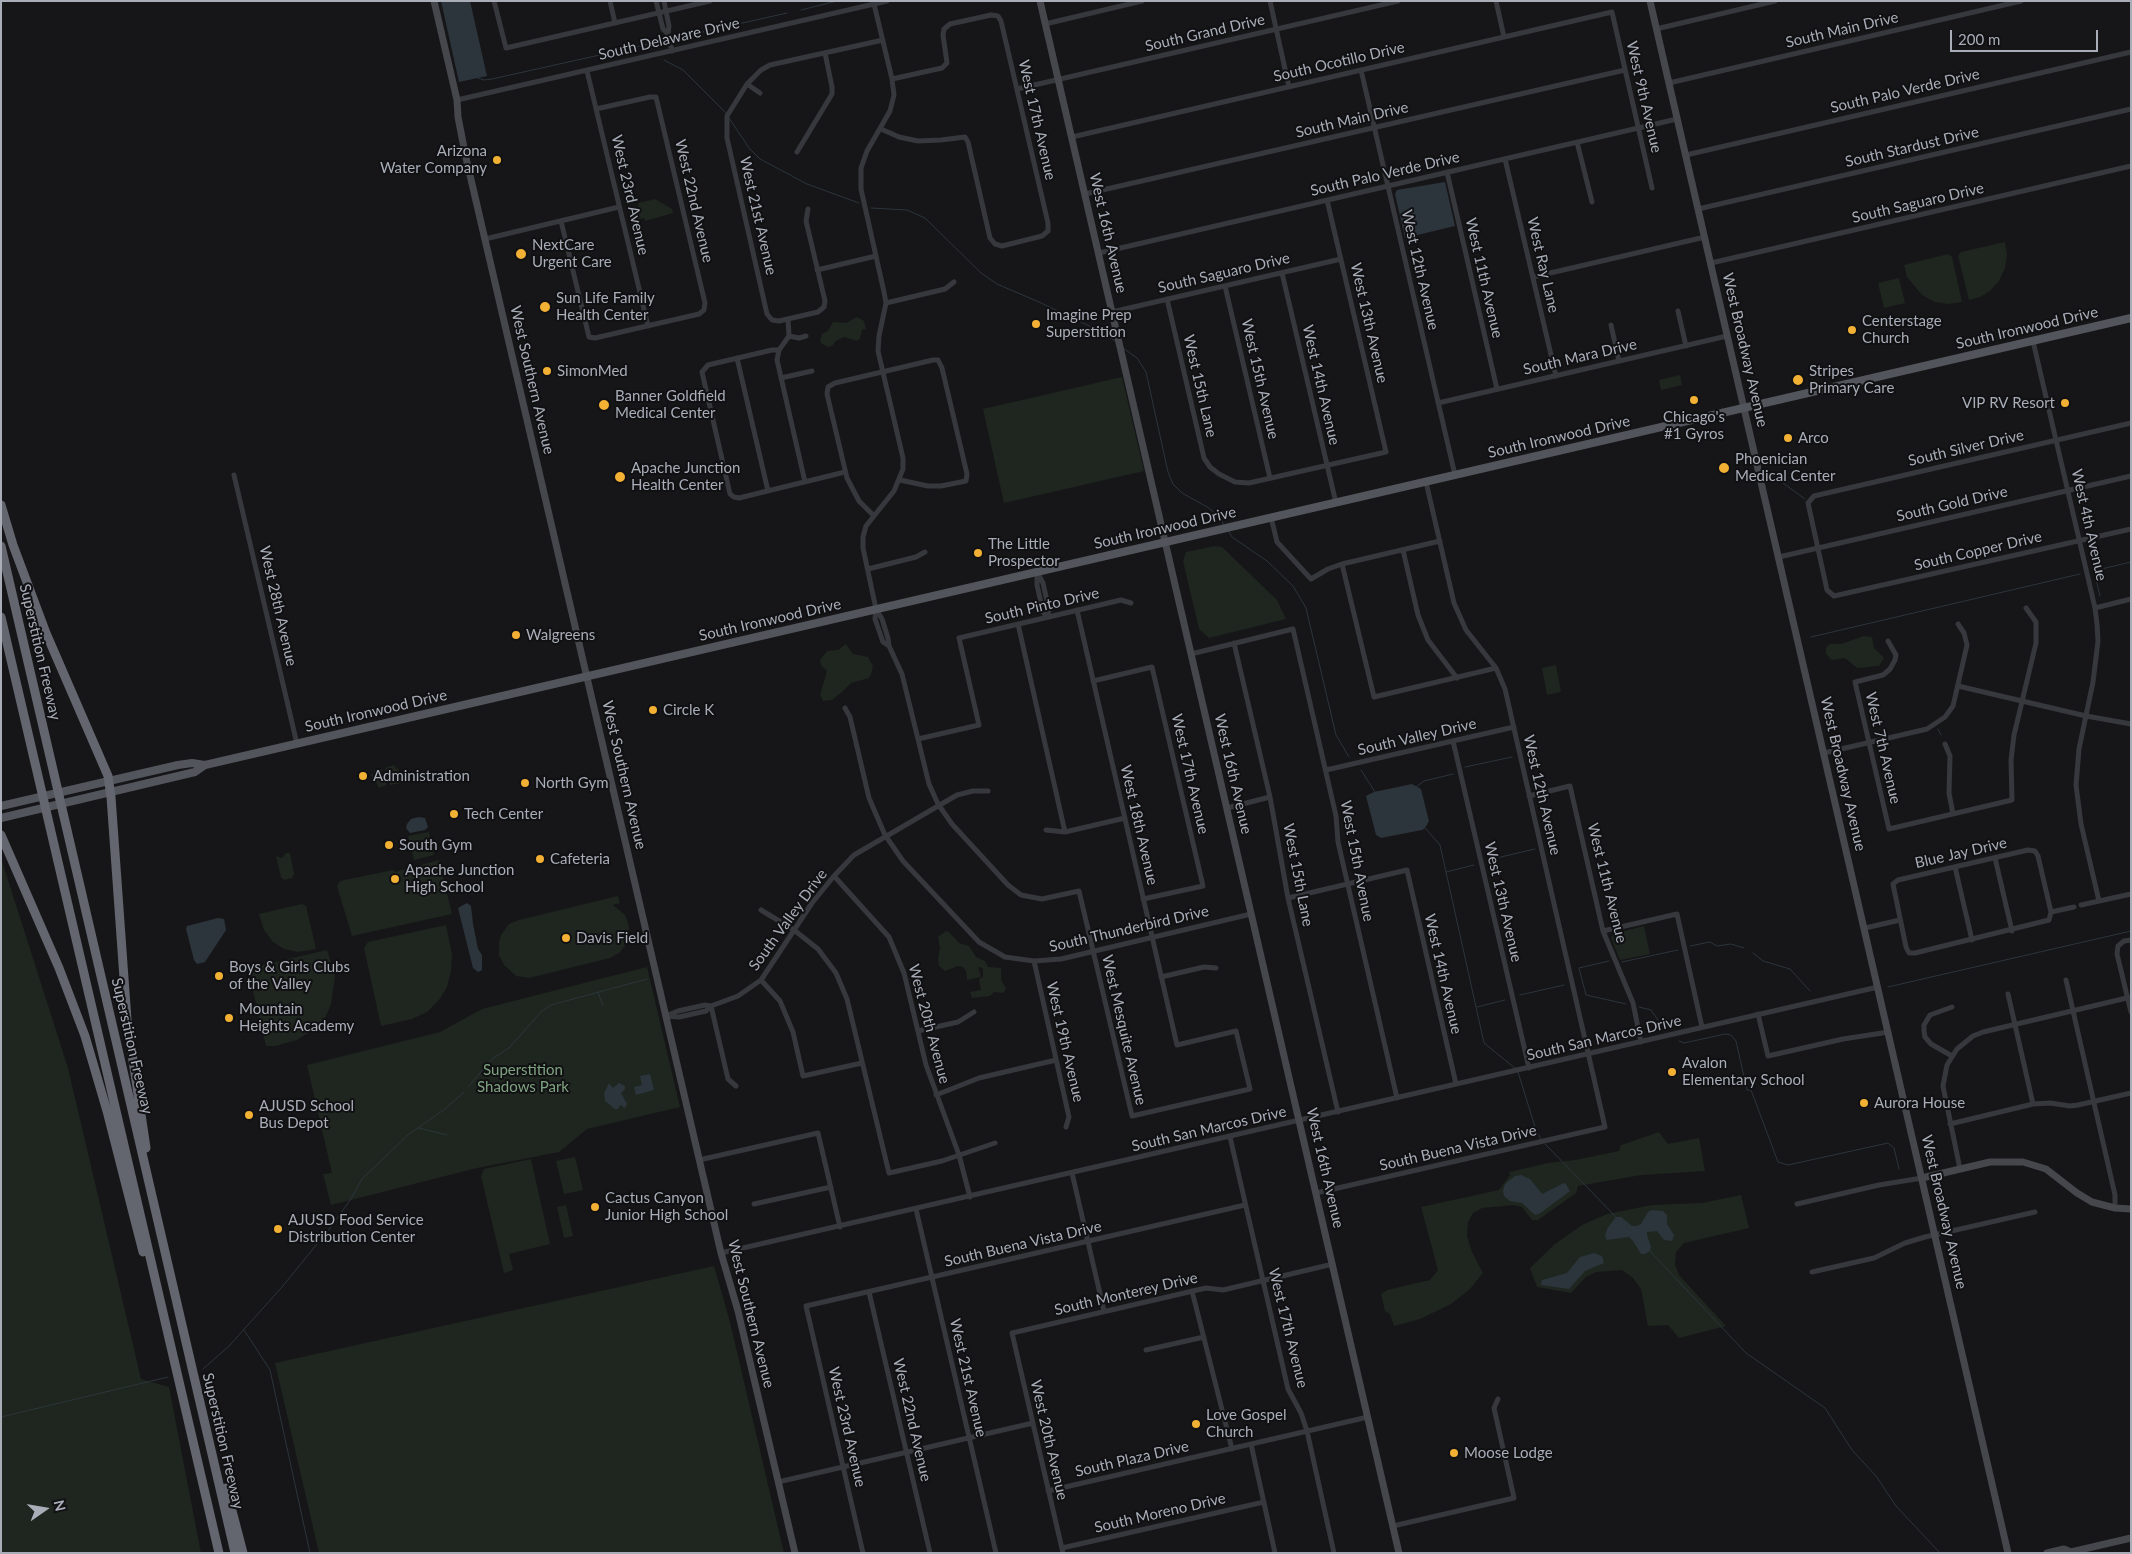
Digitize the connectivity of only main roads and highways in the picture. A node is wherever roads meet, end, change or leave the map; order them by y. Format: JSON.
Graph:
{"nodes":[{"id":1,"x":434,"y":1,"type":"edge"},
{"id":2,"x":1040,"y":1,"type":"edge"},
{"id":3,"x":1650,"y":1,"type":"edge"},
{"id":4,"x":2131,"y":318,"type":"edge"},
{"id":5,"x":1744,"y":408,"type":"junction"},
{"id":6,"x":1,"y":505,"type":"edge"},
{"id":7,"x":1166,"y":542,"type":"junction"},
{"id":8,"x":1,"y":546,"type":"edge"},
{"id":9,"x":1,"y":617,"type":"edge"},
{"id":10,"x":587,"y":676,"type":"junction"},
{"id":11,"x":205,"y":765,"type":"junction"},
{"id":12,"x":109,"y":781,"type":"junction"},
{"id":13,"x":111,"y":793,"type":"junction"},
{"id":14,"x":1,"y":806,"type":"edge"},
{"id":15,"x":1,"y":818,"type":"edge"},
{"id":16,"x":1,"y":835,"type":"edge"},
{"id":17,"x":1922,"y":1178,"type":"junction"},
{"id":18,"x":2131,"y":1209,"type":"edge"},
{"id":19,"x":155,"y":1210,"type":"junction"},
{"id":20,"x":175,"y":1366,"type":"junction"},
{"id":21,"x":200,"y":1400,"type":"junction"},
{"id":22,"x":206,"y":1502,"type":"junction"},
{"id":23,"x":2131,"y":1538,"type":"edge"},
{"id":24,"x":2070,"y":1552,"type":"edge"},
{"id":25,"x":214,"y":1553,"type":"edge"},
{"id":26,"x":219,"y":1553,"type":"edge"},
{"id":27,"x":235,"y":1553,"type":"edge"},
{"id":28,"x":243,"y":1553,"type":"edge"},
{"id":29,"x":794,"y":1553,"type":"edge"},
{"id":30,"x":1399,"y":1553,"type":"edge"},
{"id":31,"x":2008,"y":1553,"type":"edge"},
{"id":32,"x":2047,"y":1553,"type":"edge"}],
"edges":[{"from":1,"to":10,"type":"main road","name":"West Southern Avenue"},
{"from":2,"to":7,"type":"main road","name":"West 16th Avenue"},
{"from":3,"to":5,"type":"main road","name":"West Broadway Avenue"},
{"from":4,"to":5,"type":"main road","name":"South Ironwood Drive"},
{"from":5,"to":7,"type":"main road","name":"South Ironwood Drive"},
{"from":5,"to":17,"type":"main road","name":"West Broadway Avenue"},
{"from":6,"to":12,"type":"highway"},
{"from":7,"to":10,"type":"main road","name":"South Ironwood Drive"},
{"from":7,"to":30,"type":"main road","name":"West 16th Avenue"},
{"from":8,"to":19,"type":"highway","name":"Superstition Freeway"},
{"from":9,"to":20,"type":"highway","name":"Superstition Freeway"},
{"from":10,"to":11,"type":"main road","name":"South Ironwood Drive"},
{"from":10,"to":29,"type":"main road","name":"West Southern Avenue"},
{"from":11,"to":12,"type":"main road","name":"South Ironwood Drive"},
{"from":11,"to":13,"type":"main road","name":"South Ironwood Drive"},
{"from":12,"to":13,"type":"highway"},
{"from":12,"to":14,"type":"main road","name":"South Ironwood Drive"},
{"from":13,"to":15,"type":"main road","name":"South Ironwood Drive"},
{"from":13,"to":19,"type":"highway"},
{"from":16,"to":20,"type":"highway"},
{"from":17,"to":18,"type":"main road"},
{"from":17,"to":31,"type":"main road","name":"West Broadway Avenue"},
{"from":19,"to":21,"type":"highway","name":"Superstition Freeway"},
{"from":20,"to":22,"type":"highway","name":"Superstition Freeway"},
{"from":21,"to":27,"type":"highway","name":"Superstition Freeway"},
{"from":21,"to":28,"type":"highway"},
{"from":22,"to":25,"type":"highway"},
{"from":22,"to":26,"type":"highway","name":"Superstition Freeway"},
{"from":23,"to":24,"type":"main road"},
{"from":24,"to":32,"type":"main road"}]}
